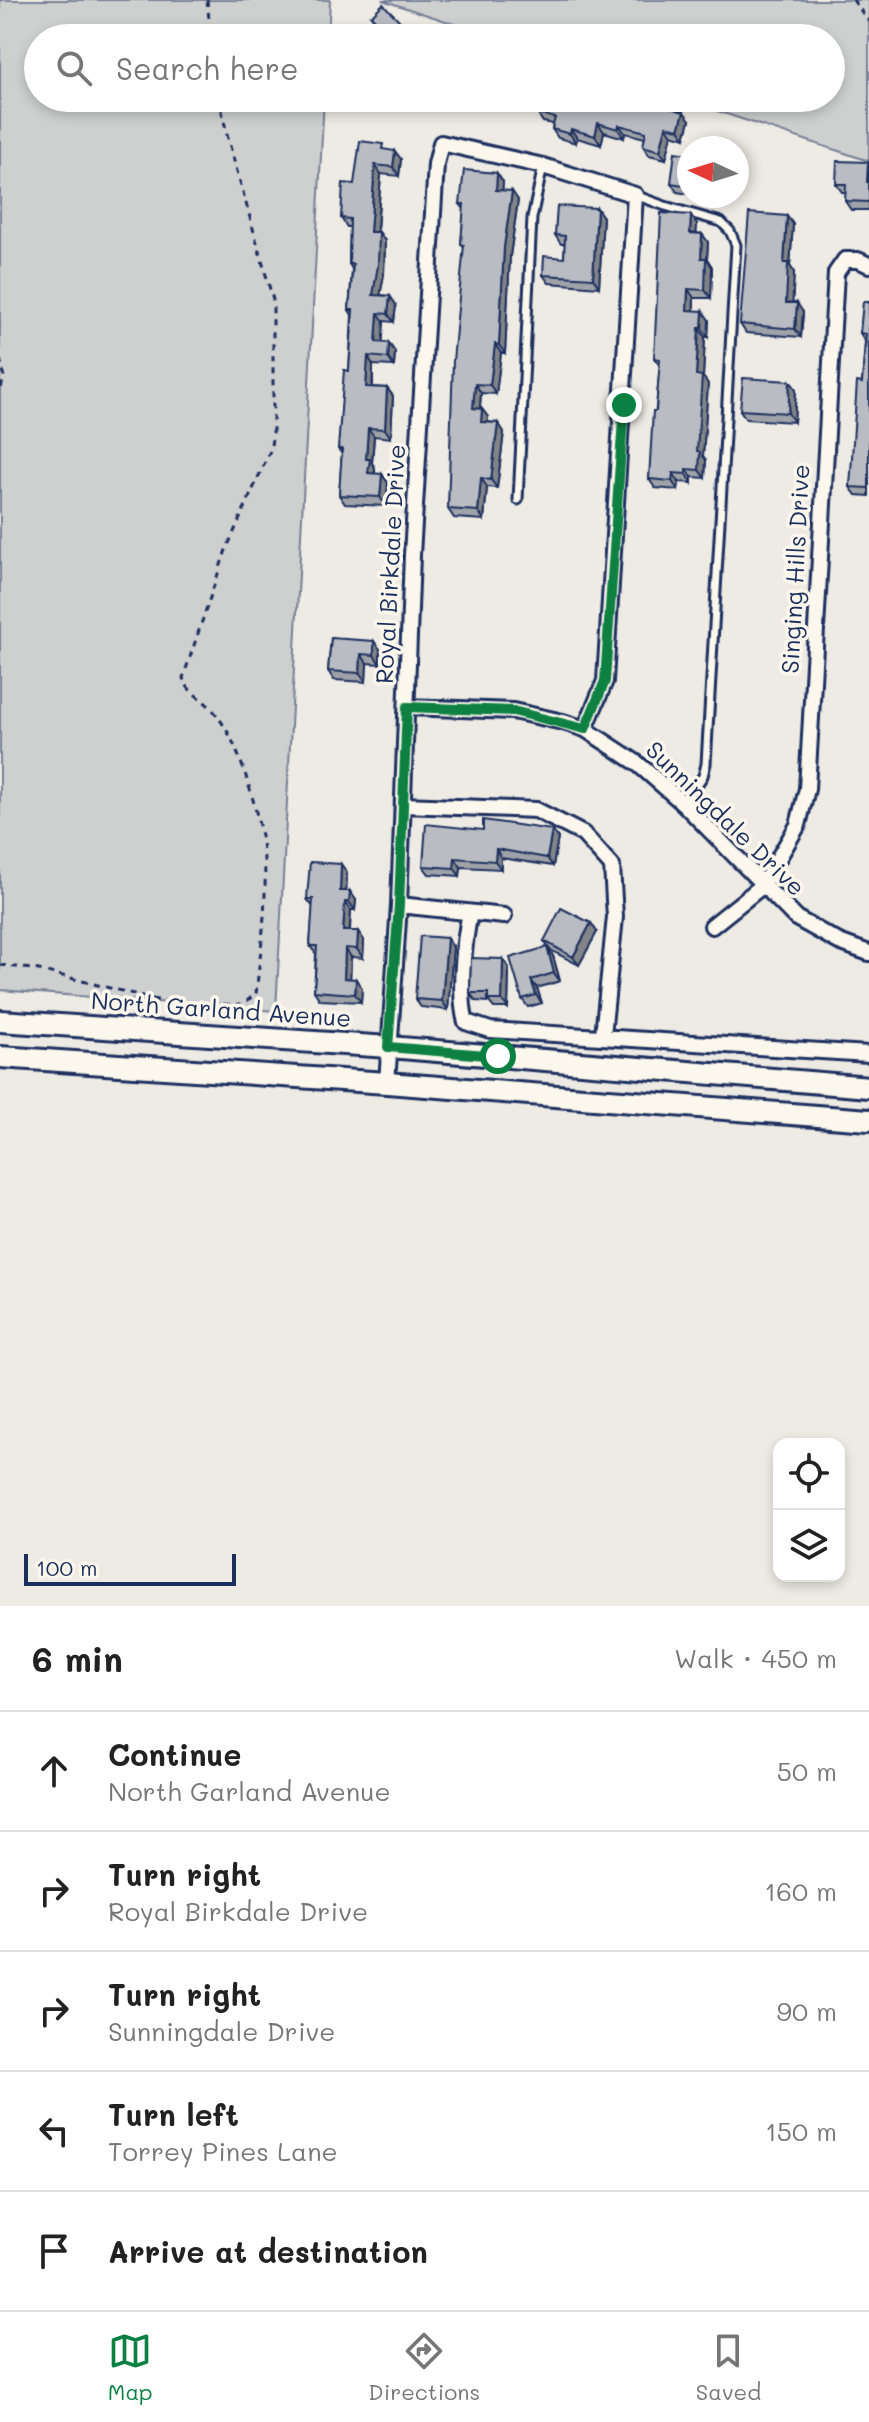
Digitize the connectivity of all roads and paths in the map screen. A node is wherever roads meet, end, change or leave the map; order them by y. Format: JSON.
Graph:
{"nodes":[{"id":1,"x":207,"y":0,"type":"edge"},
{"id":2,"x":853,"y":0,"type":"edge"},
{"id":3,"x":869,"y":22,"type":"edge"},
{"id":4,"x":210,"y":24,"type":"edge"},
{"id":5,"x":222,"y":112,"type":"edge"},
{"id":6,"x":543,"y":166,"type":"junction"},
{"id":7,"x":635,"y":195,"type":"junction"},
{"id":8,"x":864,"y":263,"type":"edge"},
{"id":9,"x":0,"y":359,"type":"edge"},
{"id":10,"x":0,"y":394,"type":"edge"},
{"id":11,"x":518,"y":500,"type":"dead end"},
{"id":12,"x":407,"y":707,"type":"junction"},
{"id":13,"x":585,"y":729,"type":"junction"},
{"id":14,"x":684,"y":804,"type":"junction"},
{"id":15,"x":403,"y":805,"type":"junction"},
{"id":16,"x":762,"y":886,"type":"junction"},
{"id":17,"x":399,"y":905,"type":"junction"},
{"id":18,"x":470,"y":913,"type":"junction"},
{"id":19,"x":504,"y":916,"type":"dead end"},
{"id":20,"x":712,"y":926,"type":"dead end"},
{"id":21,"x":869,"y":953,"type":"edge"},
{"id":22,"x":0,"y":965,"type":"edge"},
{"id":23,"x":0,"y":1021,"type":"edge"},
{"id":24,"x":603,"y":1035,"type":"junction"},
{"id":25,"x":388,"y":1047,"type":"junction"},
{"id":26,"x":869,"y":1054,"type":"edge"},
{"id":27,"x":0,"y":1057,"type":"edge"},
{"id":28,"x":387,"y":1083,"type":"junction"},
{"id":29,"x":869,"y":1087,"type":"edge"},
{"id":30,"x":869,"y":1120,"type":"edge"}],
"edges":[{"from":1,"to":4,"type":"path"},
{"from":2,"to":3,"type":"path"},
{"from":5,"to":22,"type":"path"},
{"from":6,"to":7,"type":"street"},
{"from":6,"to":11,"type":"lane"},
{"from":6,"to":12,"type":"street","name":"Royal Birkdale Drive"},
{"from":7,"to":13,"type":"street"},
{"from":7,"to":14,"type":"lane"},
{"from":8,"to":16,"type":"street","name":"Singing Hills Drive"},
{"from":9,"to":10,"type":"path"},
{"from":12,"to":13,"type":"street","name":"Sunningdale Drive"},
{"from":12,"to":15,"type":"street","name":"Royal Birkdale Drive"},
{"from":13,"to":14,"type":"street","name":"Sunningdale Drive"},
{"from":14,"to":16,"type":"street","name":"Sunningdale Drive"},
{"from":15,"to":17,"type":"street","name":"Royal Birkdale Drive"},
{"from":15,"to":24,"type":"street"},
{"from":16,"to":20,"type":"street"},
{"from":16,"to":21,"type":"street","name":"Sunningdale Drive"},
{"from":17,"to":18,"type":"street"},
{"from":17,"to":25,"type":"street","name":"Royal Birkdale Drive"},
{"from":18,"to":19,"type":"street"},
{"from":18,"to":24,"type":"street"},
{"from":23,"to":25,"type":"main road","name":"North Garland Avenue"},
{"from":24,"to":26,"type":"street"},
{"from":25,"to":28,"type":"street","name":"Royal Birkdale Drive"},
{"from":25,"to":29,"type":"main road","name":"North Garland Avenue"},
{"from":27,"to":28,"type":"main road"},
{"from":28,"to":30,"type":"main road"}]}
